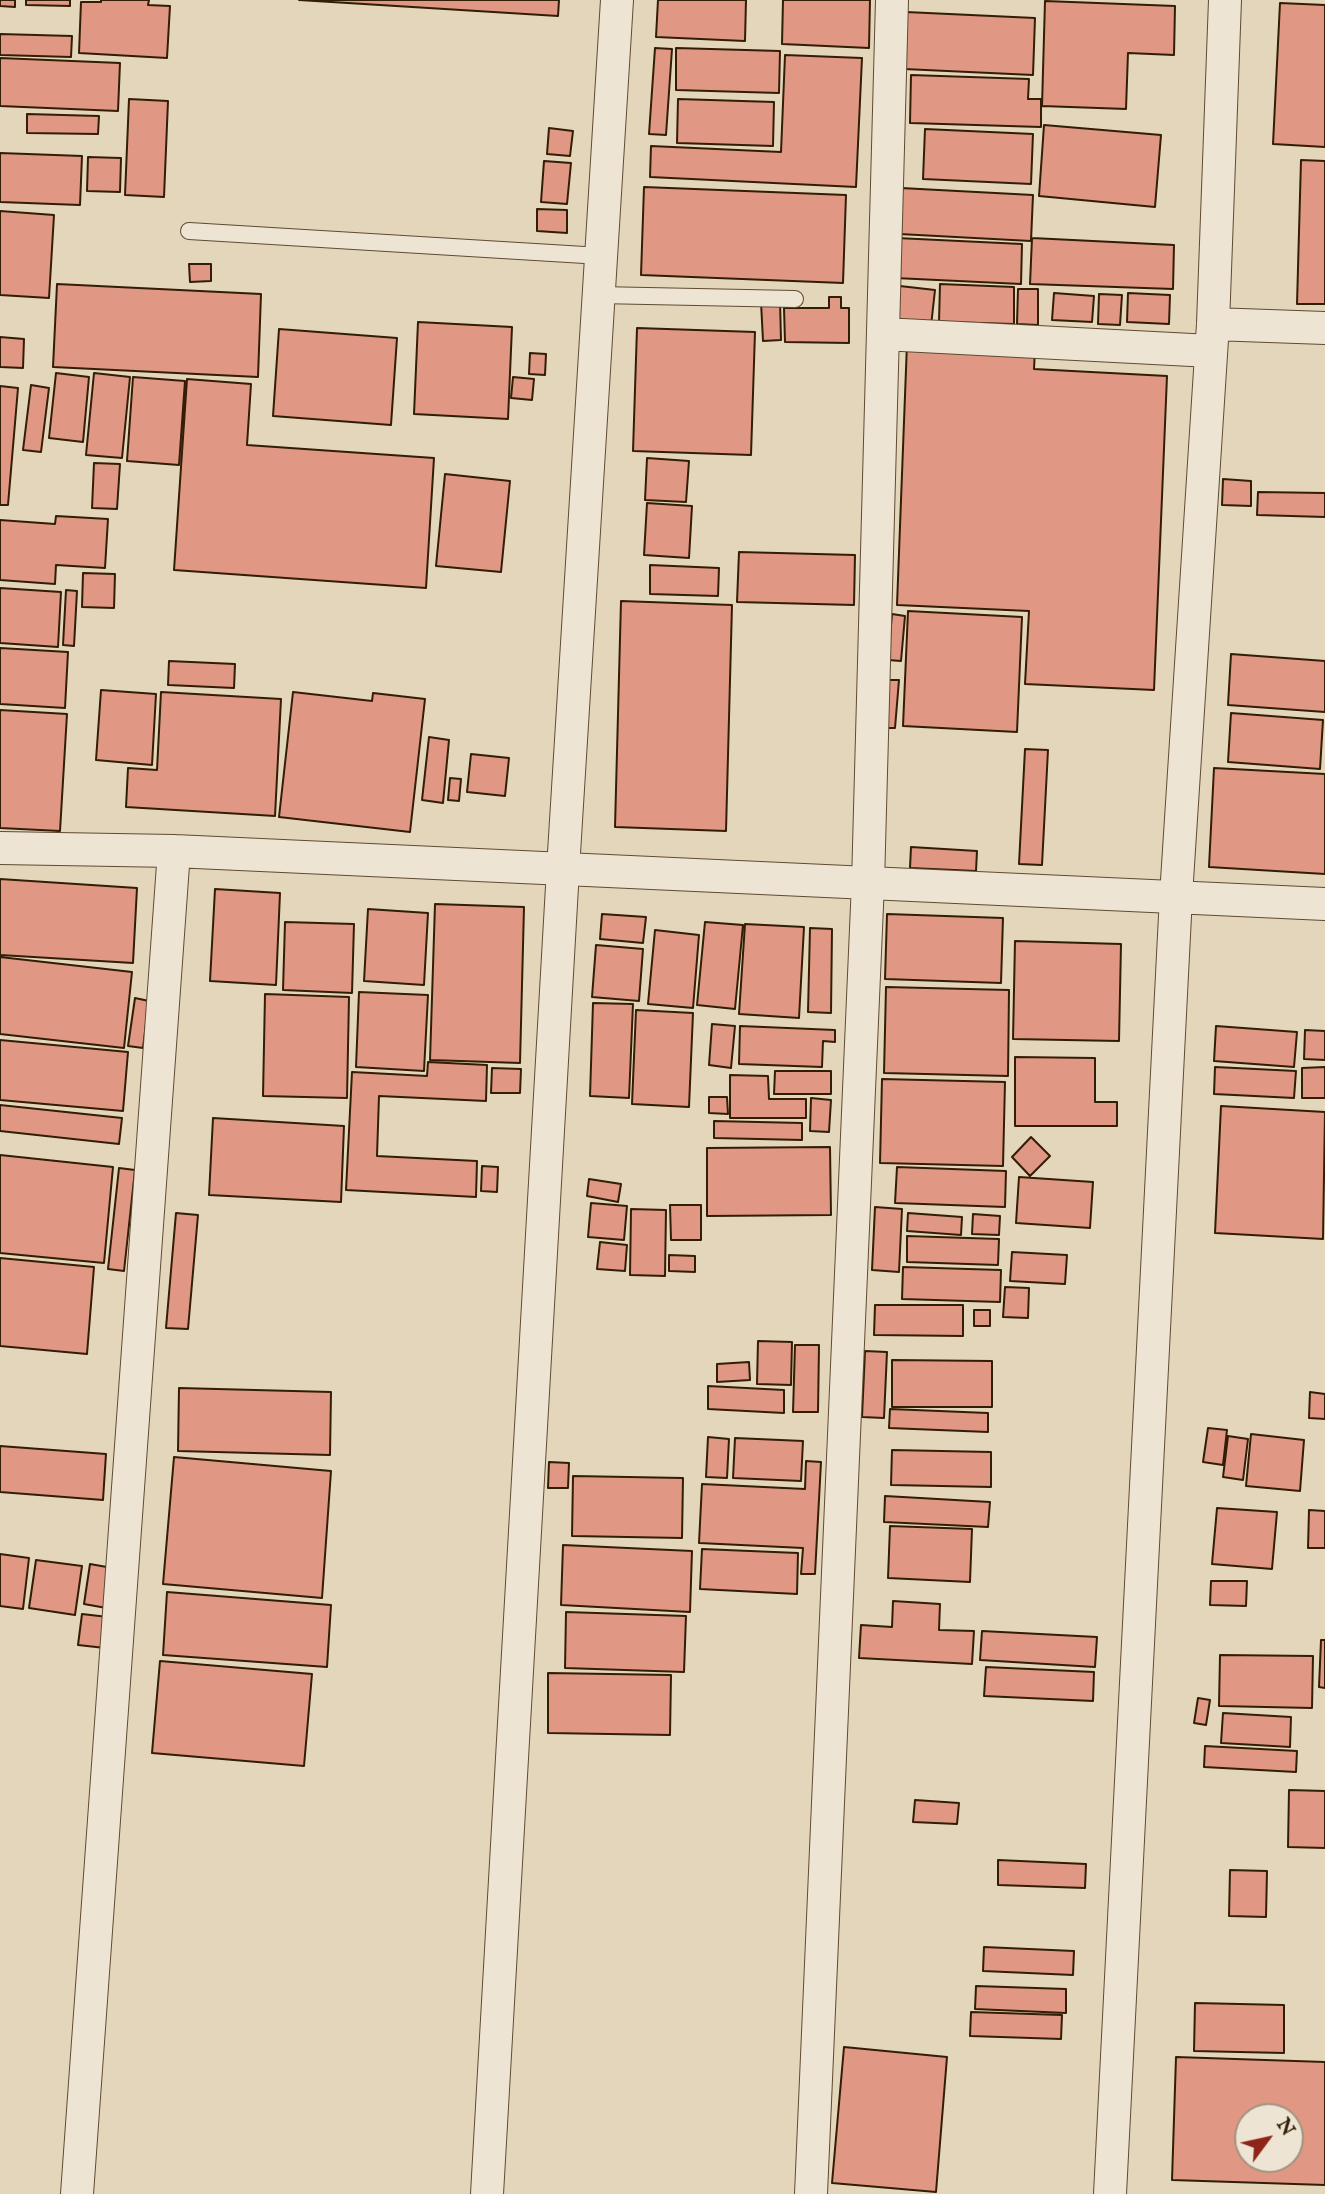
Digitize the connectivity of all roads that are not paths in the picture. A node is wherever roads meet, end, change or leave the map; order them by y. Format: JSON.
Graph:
{"nodes":[{"id":1,"x":617,"y":0,"type":"edge"},
{"id":2,"x":892,"y":0,"type":"edge"},
{"id":3,"x":1225,"y":0,"type":"edge"},
{"id":4,"x":189,"y":231,"type":"dead end"},
{"id":5,"x":601,"y":256,"type":"junction"},
{"id":6,"x":598,"y":295,"type":"junction"},
{"id":7,"x":796,"y":299,"type":"dead end"},
{"id":8,"x":1325,"y":328,"type":"edge"},
{"id":9,"x":883,"y":334,"type":"junction"},
{"id":10,"x":1212,"y":337,"type":"junction"},
{"id":11,"x":0,"y":848,"type":"edge"},
{"id":12,"x":174,"y":851,"type":"junction"},
{"id":13,"x":563,"y":869,"type":"junction"},
{"id":14,"x":868,"y":883,"type":"junction"},
{"id":15,"x":1176,"y":897,"type":"junction"},
{"id":16,"x":1325,"y":904,"type":"edge"},
{"id":17,"x":77,"y":2194,"type":"edge"},
{"id":18,"x":488,"y":2194,"type":"edge"},
{"id":19,"x":811,"y":2194,"type":"edge"},
{"id":20,"x":1110,"y":2194,"type":"edge"}],
"edges":[{"from":1,"to":5,"type":"street"},
{"from":2,"to":9,"type":"street"},
{"from":3,"to":10,"type":"street"},
{"from":4,"to":5,"type":"lane"},
{"from":5,"to":6,"type":"street"},
{"from":6,"to":7,"type":"lane"},
{"from":6,"to":13,"type":"street"},
{"from":8,"to":10,"type":"street"},
{"from":9,"to":10,"type":"street"},
{"from":9,"to":14,"type":"street"},
{"from":10,"to":15,"type":"street"},
{"from":11,"to":12,"type":"street"},
{"from":12,"to":13,"type":"street"},
{"from":12,"to":17,"type":"street"},
{"from":13,"to":14,"type":"street"},
{"from":13,"to":18,"type":"street"},
{"from":14,"to":15,"type":"street"},
{"from":14,"to":19,"type":"street"},
{"from":15,"to":16,"type":"street"},
{"from":15,"to":20,"type":"street"}]}
